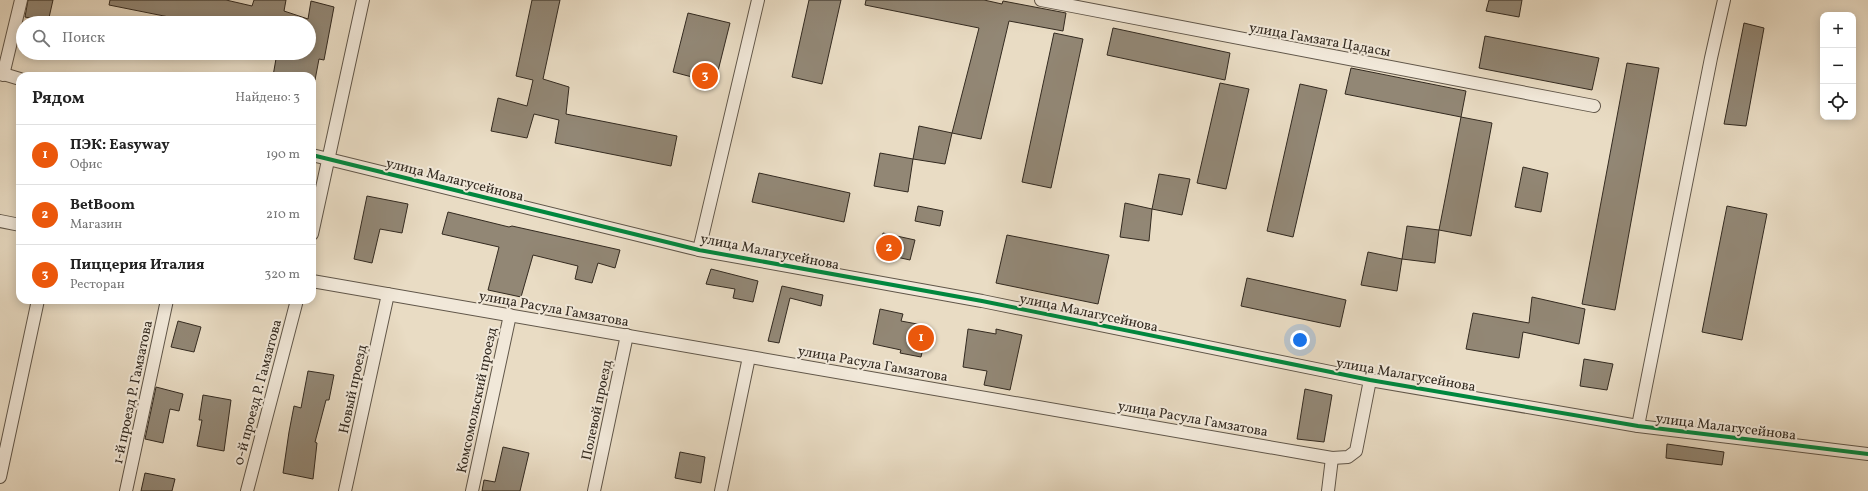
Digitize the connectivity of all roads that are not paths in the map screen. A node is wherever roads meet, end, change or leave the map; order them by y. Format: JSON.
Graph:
{"nodes":[{"id":1,"x":21,"y":0,"type":"edge"},
{"id":2,"x":363,"y":0,"type":"edge"},
{"id":3,"x":758,"y":0,"type":"edge"},
{"id":4,"x":1040,"y":0,"type":"edge"},
{"id":5,"x":1724,"y":0,"type":"edge"},
{"id":6,"x":17,"y":16,"type":"edge"},
{"id":7,"x":16,"y":19,"type":"edge"},
{"id":8,"x":2,"y":74,"type":"edge"},
{"id":9,"x":16,"y":78,"type":"edge"},
{"id":10,"x":1594,"y":106,"type":"dead end"},
{"id":11,"x":316,"y":156,"type":"edge"},
{"id":12,"x":328,"y":160,"type":"junction"},
{"id":13,"x":316,"y":216,"type":"edge"},
{"id":14,"x":0,"y":221,"type":"edge"},
{"id":15,"x":16,"y":224,"type":"edge"},
{"id":16,"x":700,"y":250,"type":"junction"},
{"id":17,"x":316,"y":282,"type":"edge"},
{"id":18,"x":388,"y":294,"type":"junction"},
{"id":19,"x":37,"y":304,"type":"edge"},
{"id":20,"x":166,"y":304,"type":"edge"},
{"id":21,"x":296,"y":304,"type":"edge"},
{"id":22,"x":510,"y":315,"type":"junction"},
{"id":23,"x":627,"y":335,"type":"junction"},
{"id":24,"x":749,"y":356,"type":"junction"},
{"id":25,"x":1370,"y":380,"type":"junction"},
{"id":26,"x":1638,"y":426,"type":"junction"},
{"id":27,"x":1868,"y":454,"type":"edge"},
{"id":28,"x":1332,"y":458,"type":"junction"},
{"id":29,"x":0,"y":476,"type":"edge"},
{"id":30,"x":126,"y":491,"type":"edge"},
{"id":31,"x":246,"y":491,"type":"edge"},
{"id":32,"x":345,"y":491,"type":"edge"},
{"id":33,"x":472,"y":491,"type":"edge"},
{"id":34,"x":594,"y":491,"type":"edge"},
{"id":35,"x":721,"y":491,"type":"edge"},
{"id":36,"x":1328,"y":491,"type":"edge"}],
"edges":[{"from":1,"to":6,"type":"street"},
{"from":2,"to":12,"type":"street"},
{"from":3,"to":16,"type":"street"},
{"from":4,"to":10,"type":"street","name":"улица Гамзата Цадасы"},
{"from":5,"to":26,"type":"street"},
{"from":7,"to":8,"type":"street"},
{"from":8,"to":9,"type":"street"},
{"from":11,"to":12,"type":"street","name":"улица Малагусейнова"},
{"from":12,"to":13,"type":"street"},
{"from":12,"to":16,"type":"street","name":"улица Малагусейнова"},
{"from":14,"to":15,"type":"street"},
{"from":16,"to":25,"type":"street","name":"улица Малагусейнова"},
{"from":17,"to":18,"type":"street","name":"улица Расула Гамзатова"},
{"from":18,"to":22,"type":"street","name":"улица Расула Гамзатова"},
{"from":18,"to":32,"type":"street","name":"Новый проезд"},
{"from":19,"to":29,"type":"street"},
{"from":20,"to":30,"type":"street","name":"1-й проезд Р. Гамзатова"},
{"from":21,"to":31,"type":"street","name":"0-й проезд Р. Гамзатова"},
{"from":22,"to":23,"type":"street","name":"улица Расула Гамзатова"},
{"from":22,"to":33,"type":"street","name":"Комсомольский проезд"},
{"from":23,"to":24,"type":"street","name":"улица Расула Гамзатова"},
{"from":23,"to":34,"type":"street","name":"Полевой проезд"},
{"from":24,"to":28,"type":"street","name":"улица Расула Гамзатова"},
{"from":24,"to":35,"type":"street"},
{"from":25,"to":26,"type":"street","name":"улица Малагусейнова"},
{"from":25,"to":28,"type":"street","name":"улица Расула Гамзатова"},
{"from":26,"to":27,"type":"street","name":"улица Малагусейнова"},
{"from":28,"to":36,"type":"street"}]}
